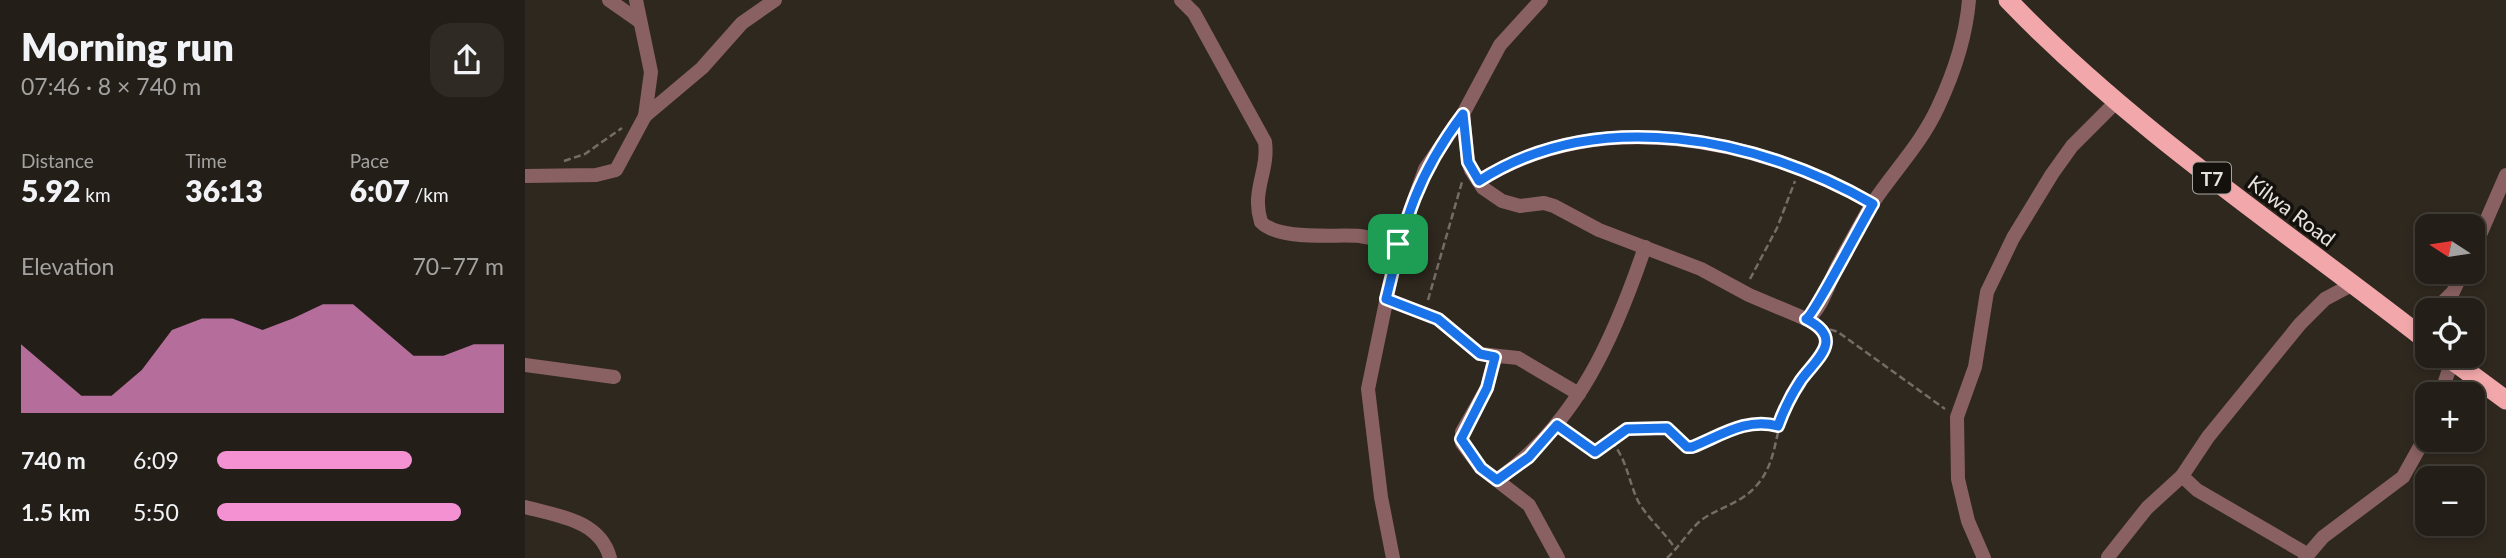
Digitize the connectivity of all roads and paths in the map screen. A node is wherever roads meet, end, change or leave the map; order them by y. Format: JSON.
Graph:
{"nodes":[{"id":1,"x":609,"y":0,"type":"edge"},
{"id":2,"x":636,"y":0,"type":"edge"},
{"id":3,"x":775,"y":0,"type":"edge"},
{"id":4,"x":1181,"y":0,"type":"edge"},
{"id":5,"x":1541,"y":0,"type":"edge"},
{"id":6,"x":1969,"y":0,"type":"edge"},
{"id":7,"x":2008,"y":0,"type":"edge"},
{"id":8,"x":639,"y":21,"type":"junction"},
{"id":9,"x":2116,"y":102,"type":"junction"},
{"id":10,"x":1463,"y":114,"type":"junction"},
{"id":11,"x":645,"y":116,"type":"junction"},
{"id":12,"x":624,"y":127,"type":"dead end"},
{"id":13,"x":565,"y":161,"type":"dead end"},
{"id":14,"x":1468,"y":162,"type":"junction"},
{"id":15,"x":1800,"y":169,"type":"junction"},
{"id":16,"x":2506,"y":175,"type":"edge"},
{"id":17,"x":525,"y":176,"type":"edge"},
{"id":18,"x":1479,"y":181,"type":"junction"},
{"id":19,"x":1873,"y":204,"type":"junction"},
{"id":20,"x":2485,"y":223,"type":"edge"},
{"id":21,"x":1398,"y":244,"type":"junction"},
{"id":22,"x":1645,"y":247,"type":"junction"},
{"id":23,"x":2353,"y":284,"type":"junction"},
{"id":24,"x":1743,"y":292,"type":"junction"},
{"id":25,"x":1386,"y":299,"type":"junction"},
{"id":26,"x":1423,"y":313,"type":"junction"},
{"id":27,"x":2415,"y":324,"type":"edge"},
{"id":28,"x":1495,"y":357,"type":"junction"},
{"id":29,"x":525,"y":365,"type":"edge"},
{"id":30,"x":2463,"y":368,"type":"edge"},
{"id":31,"x":614,"y":377,"type":"dead end"},
{"id":32,"x":1579,"y":394,"type":"junction"},
{"id":33,"x":2506,"y":400,"type":"edge"},
{"id":34,"x":1957,"y":417,"type":"junction"},
{"id":35,"x":1557,"y":425,"type":"junction"},
{"id":36,"x":1778,"y":426,"type":"junction"},
{"id":37,"x":1611,"y":441,"type":"junction"},
{"id":38,"x":2417,"y":452,"type":"edge"},
{"id":39,"x":2182,"y":476,"type":"junction"},
{"id":40,"x":1497,"y":480,"type":"junction"},
{"id":41,"x":525,"y":506,"type":"edge"},
{"id":42,"x":1676,"y":550,"type":"junction"},
{"id":43,"x":2108,"y":556,"type":"edge"},
{"id":44,"x":2306,"y":556,"type":"edge"},
{"id":45,"x":611,"y":558,"type":"edge"},
{"id":46,"x":1393,"y":558,"type":"edge"},
{"id":47,"x":1558,"y":558,"type":"edge"},
{"id":48,"x":1667,"y":558,"type":"edge"},
{"id":49,"x":1985,"y":558,"type":"edge"}],
"edges":[{"from":1,"to":8,"type":"street"},
{"from":2,"to":8,"type":"street"},
{"from":3,"to":11,"type":"street"},
{"from":4,"to":21,"type":"street"},
{"from":5,"to":10,"type":"street"},
{"from":6,"to":19,"type":"street"},
{"from":7,"to":9,"type":"highway","name":"Kilwa Road","number":"T7"},
{"from":8,"to":11,"type":"street"},
{"from":9,"to":23,"type":"highway","name":"Kilwa Road","number":"T7"},
{"from":9,"to":34,"type":"street"},
{"from":10,"to":14,"type":"street"},
{"from":10,"to":21,"type":"street"},
{"from":11,"to":17,"type":"street"},
{"from":12,"to":13,"type":"path"},
{"from":14,"to":18,"type":"street"},
{"from":14,"to":26,"type":"path"},
{"from":15,"to":18,"type":"street"},
{"from":15,"to":19,"type":"street"},
{"from":15,"to":24,"type":"path"},
{"from":16,"to":20,"type":"street"},
{"from":18,"to":22,"type":"street"},
{"from":19,"to":24,"type":"street"},
{"from":21,"to":25,"type":"street"},
{"from":22,"to":24,"type":"street"},
{"from":22,"to":32,"type":"street"},
{"from":23,"to":27,"type":"highway","name":"Kilwa Road","number":"T7"},
{"from":23,"to":39,"type":"street"},
{"from":25,"to":26,"type":"street"},
{"from":25,"to":46,"type":"street"},
{"from":26,"to":28,"type":"street"},
{"from":28,"to":32,"type":"street"},
{"from":28,"to":40,"type":"street"},
{"from":29,"to":31,"type":"street"},
{"from":30,"to":33,"type":"highway"},
{"from":32,"to":35,"type":"street"},
{"from":34,"to":36,"type":"path"},
{"from":34,"to":49,"type":"street"},
{"from":35,"to":37,"type":"path"},
{"from":35,"to":40,"type":"street"},
{"from":36,"to":37,"type":"path"},
{"from":36,"to":42,"type":"path"},
{"from":37,"to":42,"type":"path"},
{"from":38,"to":44,"type":"street"},
{"from":39,"to":43,"type":"street"},
{"from":39,"to":44,"type":"street"},
{"from":40,"to":47,"type":"street"},
{"from":41,"to":45,"type":"street"},
{"from":42,"to":48,"type":"path"}]}
